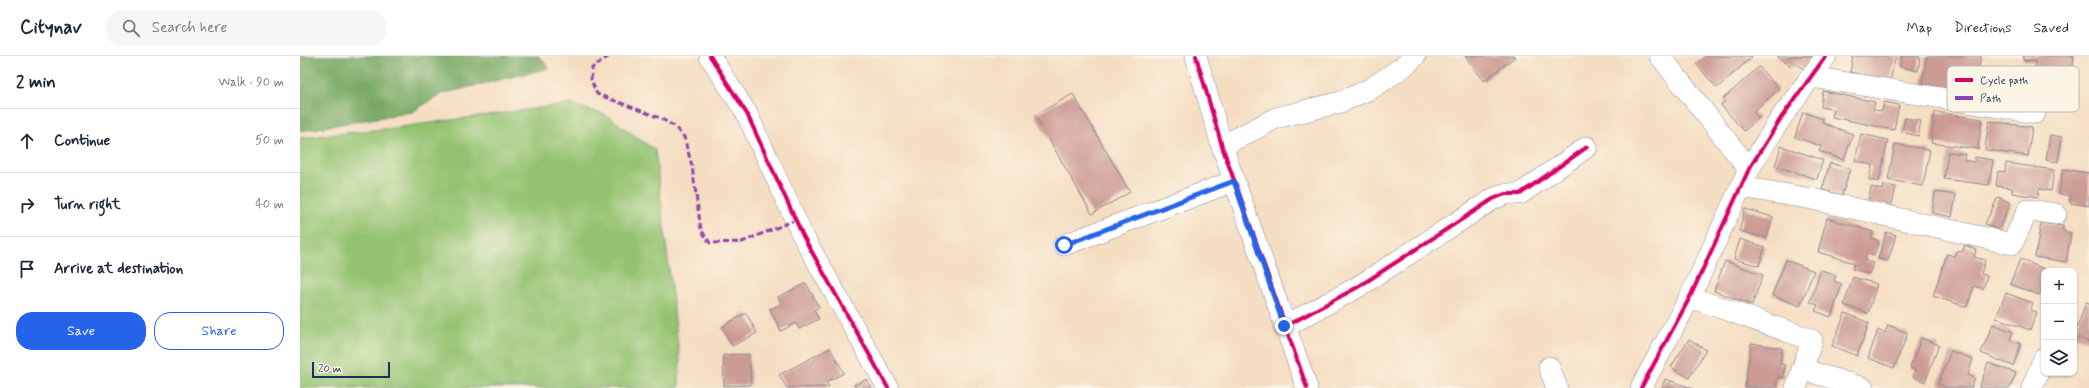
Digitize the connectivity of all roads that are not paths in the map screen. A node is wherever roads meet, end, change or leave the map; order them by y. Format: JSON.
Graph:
{"nodes":[{"id":1,"x":710,"y":56,"type":"edge"},
{"id":2,"x":1196,"y":56,"type":"edge"},
{"id":3,"x":1415,"y":56,"type":"edge"},
{"id":4,"x":1660,"y":56,"type":"edge"},
{"id":5,"x":1826,"y":56,"type":"edge"},
{"id":6,"x":1811,"y":78,"type":"junction"},
{"id":7,"x":1947,"y":99,"type":"edge"},
{"id":8,"x":2029,"y":112,"type":"edge"},
{"id":9,"x":2035,"y":113,"type":"dead end"},
{"id":10,"x":1222,"y":146,"type":"junction"},
{"id":11,"x":1587,"y":147,"type":"dead end"},
{"id":12,"x":1745,"y":178,"type":"junction"},
{"id":13,"x":1234,"y":181,"type":"junction"},
{"id":14,"x":2056,"y":214,"type":"dead end"},
{"id":15,"x":1064,"y":245,"type":"dead end"},
{"id":16,"x":1690,"y":297,"type":"junction"},
{"id":17,"x":1284,"y":326,"type":"junction"},
{"id":18,"x":2041,"y":366,"type":"edge"},
{"id":19,"x":1549,"y":367,"type":"dead end"},
{"id":20,"x":1802,"y":369,"type":"junction"},
{"id":21,"x":888,"y":388,"type":"edge"},
{"id":22,"x":1307,"y":388,"type":"edge"},
{"id":23,"x":1557,"y":388,"type":"edge"},
{"id":24,"x":1641,"y":388,"type":"edge"},
{"id":25,"x":1796,"y":388,"type":"edge"},
{"id":26,"x":1863,"y":388,"type":"edge"},
{"id":27,"x":2032,"y":388,"type":"edge"}],
"edges":[{"from":1,"to":21,"type":"street"},
{"from":2,"to":10,"type":"street"},
{"from":3,"to":10,"type":"street"},
{"from":4,"to":12,"type":"street"},
{"from":5,"to":6,"type":"street"},
{"from":6,"to":7,"type":"street"},
{"from":6,"to":12,"type":"street"},
{"from":8,"to":9,"type":"street"},
{"from":10,"to":13,"type":"street"},
{"from":11,"to":17,"type":"street"},
{"from":12,"to":14,"type":"street"},
{"from":12,"to":16,"type":"street"},
{"from":13,"to":15,"type":"street"},
{"from":13,"to":17,"type":"street"},
{"from":16,"to":20,"type":"street"},
{"from":16,"to":24,"type":"street"},
{"from":17,"to":22,"type":"street"},
{"from":18,"to":27,"type":"street"},
{"from":19,"to":23,"type":"street"},
{"from":20,"to":25,"type":"street"},
{"from":20,"to":26,"type":"street"}]}
